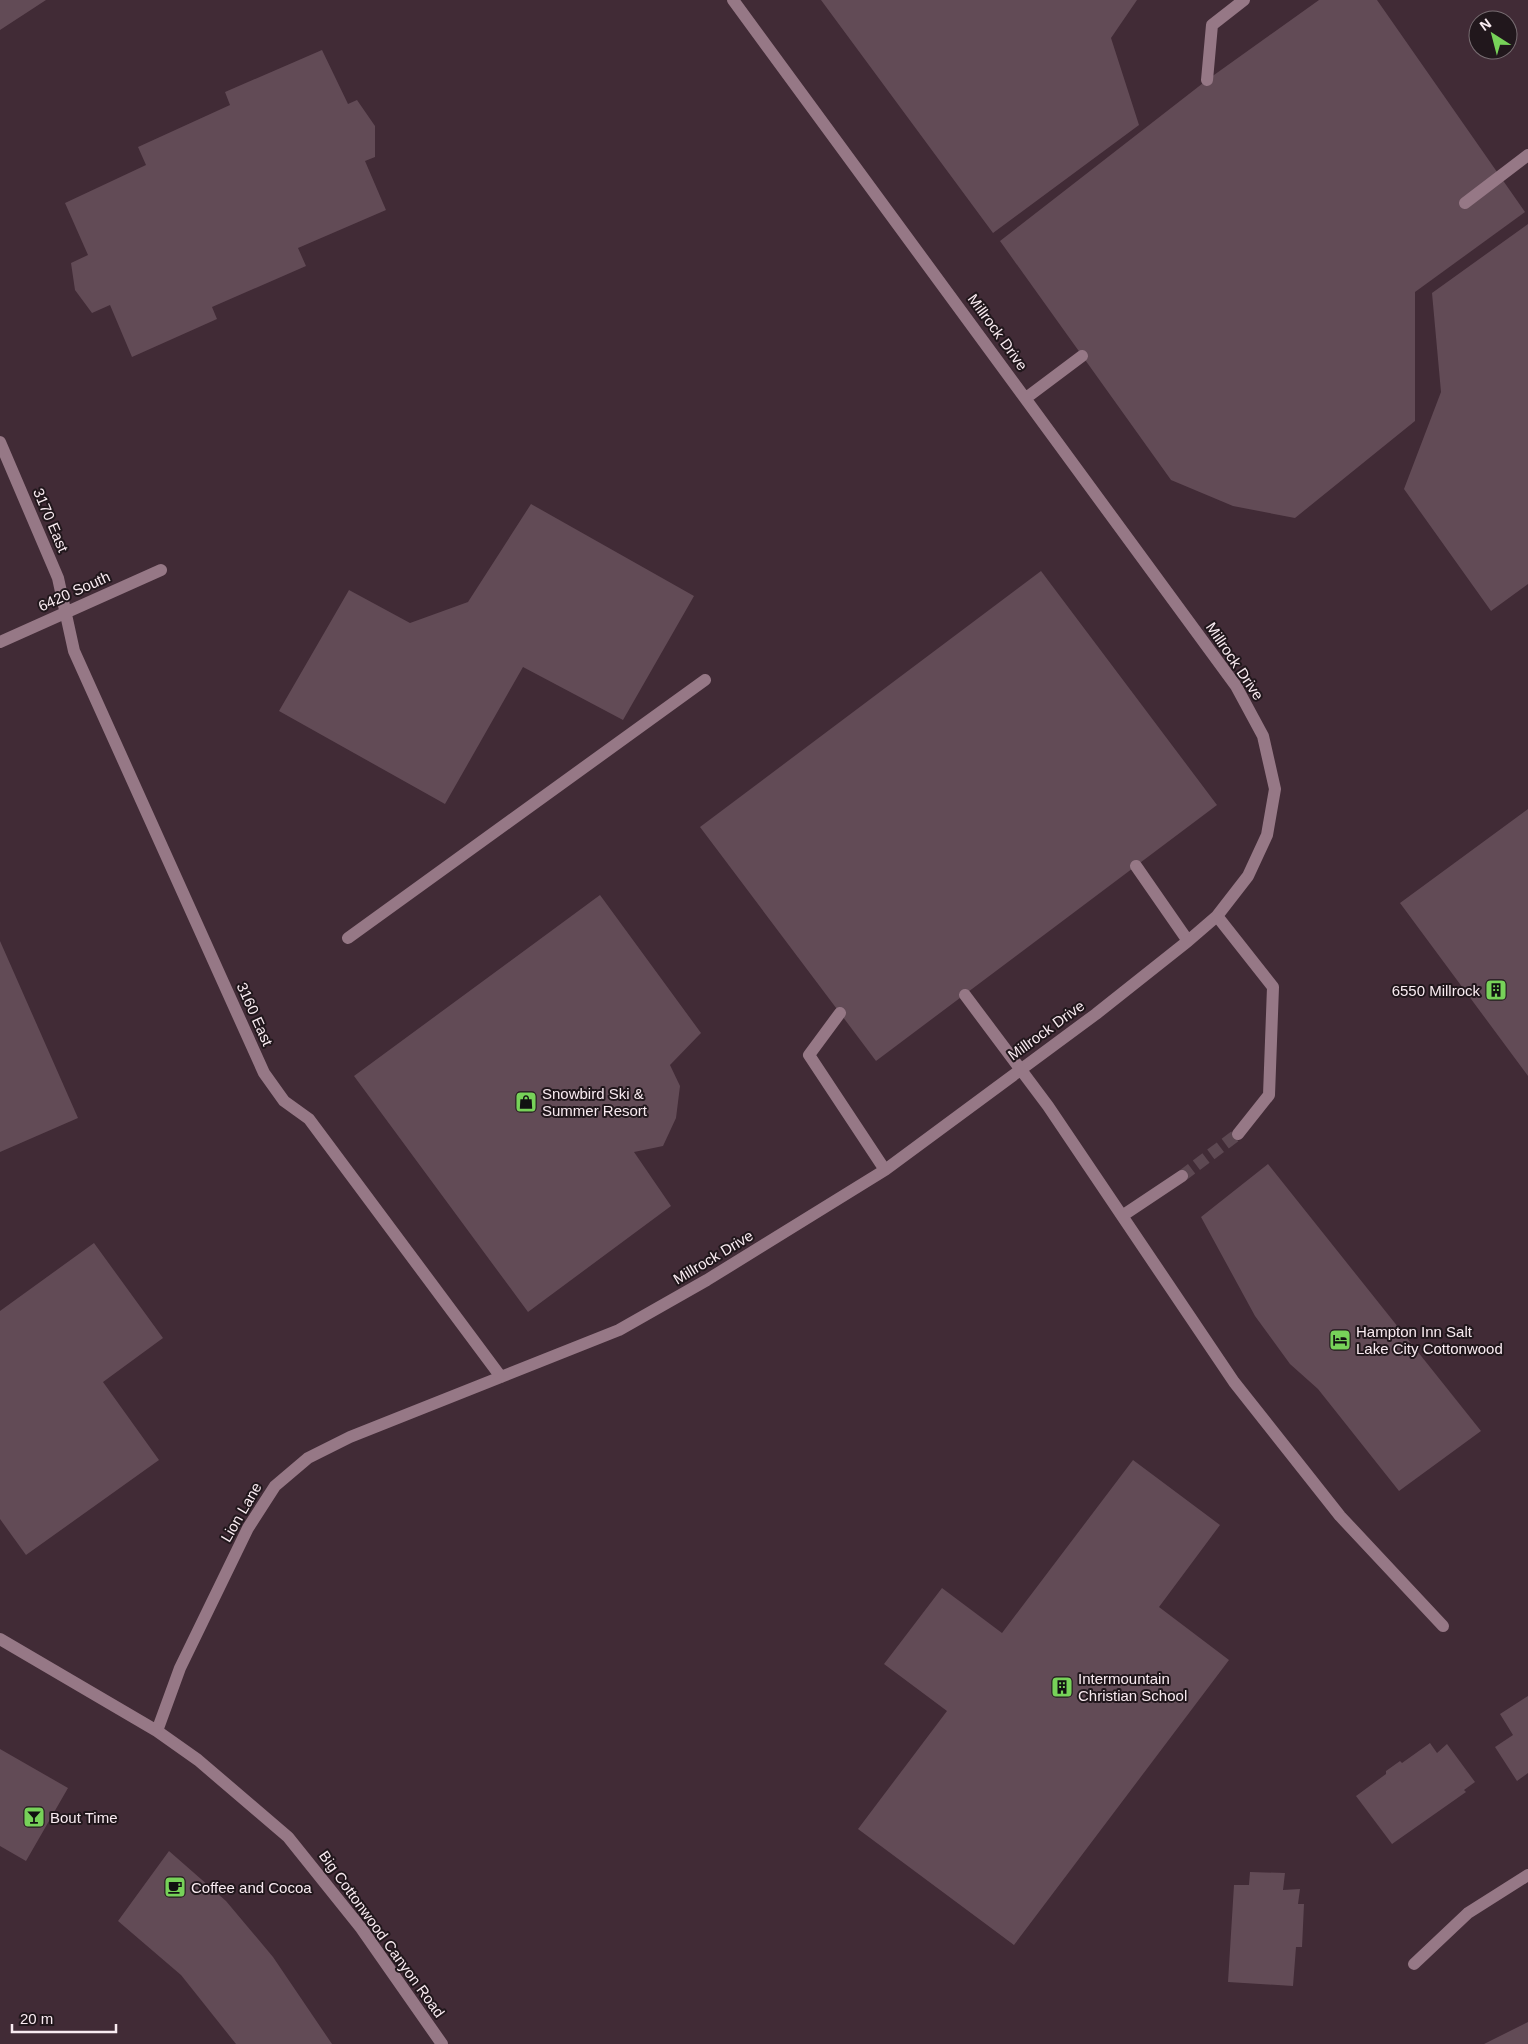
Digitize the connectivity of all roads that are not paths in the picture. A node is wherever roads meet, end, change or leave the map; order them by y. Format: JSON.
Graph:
{"nodes":[{"id":1,"x":734,"y":0,"type":"edge"},
{"id":2,"x":1244,"y":0,"type":"edge"},
{"id":3,"x":1207,"y":80,"type":"dead end"},
{"id":4,"x":1528,"y":155,"type":"edge"},
{"id":5,"x":1465,"y":203,"type":"dead end"},
{"id":6,"x":1082,"y":356,"type":"dead end"},
{"id":7,"x":1026,"y":398,"type":"junction"},
{"id":8,"x":0,"y":442,"type":"edge"},
{"id":9,"x":161,"y":570,"type":"dead end"},
{"id":10,"x":65,"y":613,"type":"junction"},
{"id":11,"x":0,"y":642,"type":"edge"},
{"id":12,"x":705,"y":680,"type":"dead end"},
{"id":13,"x":1136,"y":866,"type":"dead end"},
{"id":14,"x":1217,"y":916,"type":"junction"},
{"id":15,"x":348,"y":938,"type":"dead end"},
{"id":16,"x":1188,"y":941,"type":"junction"},
{"id":17,"x":965,"y":995,"type":"dead end"},
{"id":18,"x":840,"y":1013,"type":"dead end"},
{"id":19,"x":1021,"y":1069,"type":"junction"},
{"id":20,"x":1238,"y":1134,"type":"tunnel mouth"},
{"id":21,"x":885,"y":1170,"type":"junction"},
{"id":22,"x":1182,"y":1176,"type":"tunnel mouth"},
{"id":23,"x":1122,"y":1216,"type":"junction"},
{"id":24,"x":502,"y":1377,"type":"junction"},
{"id":25,"x":1443,"y":1626,"type":"dead end"},
{"id":26,"x":0,"y":1639,"type":"edge"},
{"id":27,"x":157,"y":1731,"type":"junction"},
{"id":28,"x":1528,"y":1875,"type":"edge"},
{"id":29,"x":1414,"y":1964,"type":"dead end"},
{"id":30,"x":442,"y":2044,"type":"edge"}],
"edges":[{"from":1,"to":7,"type":"street","name":"Millrock Drive"},
{"from":2,"to":3,"type":"street"},
{"from":4,"to":5,"type":"street"},
{"from":6,"to":7,"type":"street"},
{"from":7,"to":14,"type":"street","name":"Millrock Drive"},
{"from":8,"to":10,"type":"street","name":"3170 East"},
{"from":9,"to":10,"type":"street","name":"6420 South"},
{"from":10,"to":11,"type":"street","name":"6420 South"},
{"from":10,"to":24,"type":"street","name":"3160 East"},
{"from":12,"to":15,"type":"street"},
{"from":13,"to":16,"type":"street"},
{"from":14,"to":16,"type":"street","name":"Millrock Drive"},
{"from":14,"to":20,"type":"street"},
{"from":16,"to":19,"type":"street","name":"Millrock Drive"},
{"from":17,"to":19,"type":"street"},
{"from":18,"to":21,"type":"street"},
{"from":19,"to":21,"type":"street","name":"Millrock Drive"},
{"from":19,"to":23,"type":"street"},
{"from":21,"to":24,"type":"street","name":"Millrock Drive"},
{"from":22,"to":23,"type":"street"},
{"from":23,"to":25,"type":"street"},
{"from":24,"to":27,"type":"street","name":"Lion Lane"},
{"from":26,"to":27,"type":"street","name":"Big Cottonwood Canyon Road"},
{"from":27,"to":30,"type":"street","name":"Big Cottonwood Canyon Road"},
{"from":28,"to":29,"type":"street"}]}
